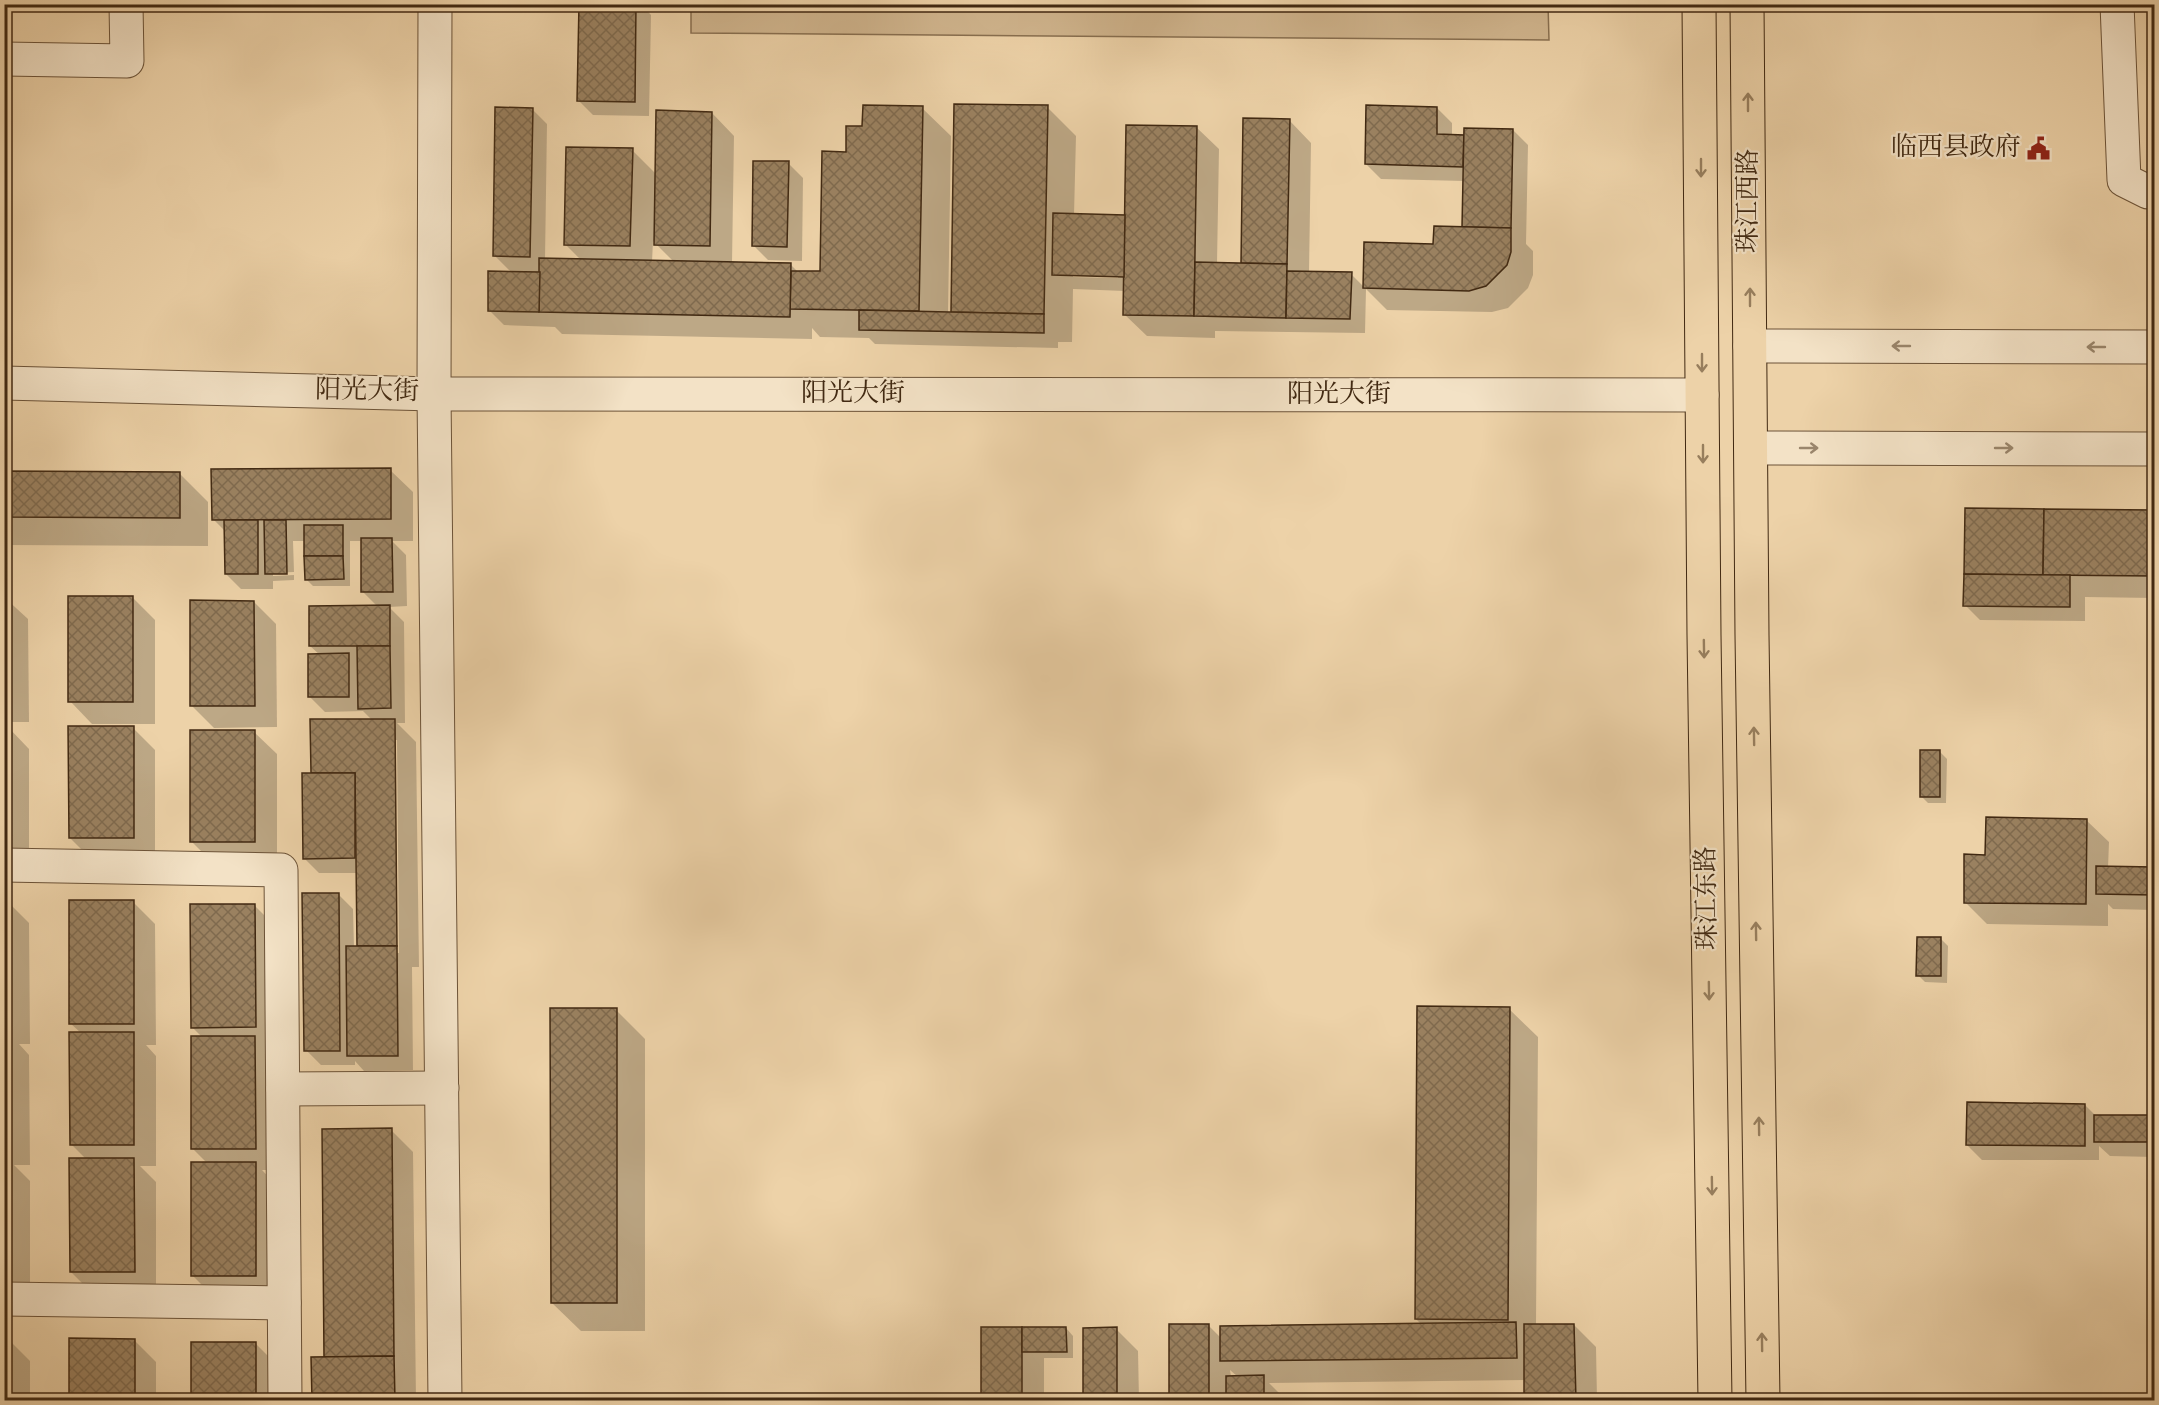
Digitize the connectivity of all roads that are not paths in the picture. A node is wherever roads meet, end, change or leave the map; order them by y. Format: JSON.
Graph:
{"nodes":[{"id":1,"x":126,"y":4,"type":"edge"},
{"id":2,"x":435,"y":4,"type":"edge"},
{"id":3,"x":1700,"y":4,"type":"edge"},
{"id":4,"x":1747,"y":4,"type":"edge"},
{"id":5,"x":2117,"y":4,"type":"edge"},
{"id":6,"x":4,"y":59,"type":"edge"},
{"id":7,"x":2154,"y":192,"type":"edge"},
{"id":8,"x":1750,"y":346,"type":"junction"},
{"id":9,"x":2154,"y":347,"type":"edge"},
{"id":10,"x":4,"y":383,"type":"edge"},
{"id":11,"x":434,"y":394,"type":"junction"},
{"id":12,"x":1702,"y":395,"type":"junction"},
{"id":13,"x":1751,"y":448,"type":"junction"},
{"id":14,"x":2154,"y":449,"type":"edge"},
{"id":15,"x":4,"y":865,"type":"edge"},
{"id":16,"x":442,"y":1088,"type":"junction"},
{"id":17,"x":283,"y":1089,"type":"junction"},
{"id":18,"x":4,"y":1299,"type":"edge"},
{"id":19,"x":284,"y":1303,"type":"junction"},
{"id":20,"x":285,"y":1401,"type":"edge"},
{"id":21,"x":445,"y":1401,"type":"edge"},
{"id":22,"x":1715,"y":1401,"type":"edge"},
{"id":23,"x":1763,"y":1401,"type":"edge"}],
"edges":[{"from":1,"to":6,"type":"street"},
{"from":2,"to":11,"type":"street"},
{"from":3,"to":12,"type":"main road","name":"珠江西路","one_way":true},
{"from":8,"to":4,"type":"main road","name":"珠江西路","one_way":true},
{"from":5,"to":7,"type":"street"},
{"from":9,"to":8,"type":"street","one_way":true},
{"from":8,"to":13,"type":"main road","name":"珠江西路"},
{"from":10,"to":11,"type":"street","name":"阳光大街"},
{"from":11,"to":12,"type":"street","name":"阳光大街"},
{"from":11,"to":16,"type":"street"},
{"from":12,"to":22,"type":"main road","name":"珠江东路","one_way":true},
{"from":13,"to":14,"type":"street","one_way":true},
{"from":23,"to":13,"type":"main road","name":"珠江西路","one_way":true},
{"from":15,"to":17,"type":"street"},
{"from":16,"to":17,"type":"street"},
{"from":16,"to":21,"type":"street"},
{"from":17,"to":19,"type":"street"},
{"from":18,"to":19,"type":"street"},
{"from":19,"to":20,"type":"street"}]}
